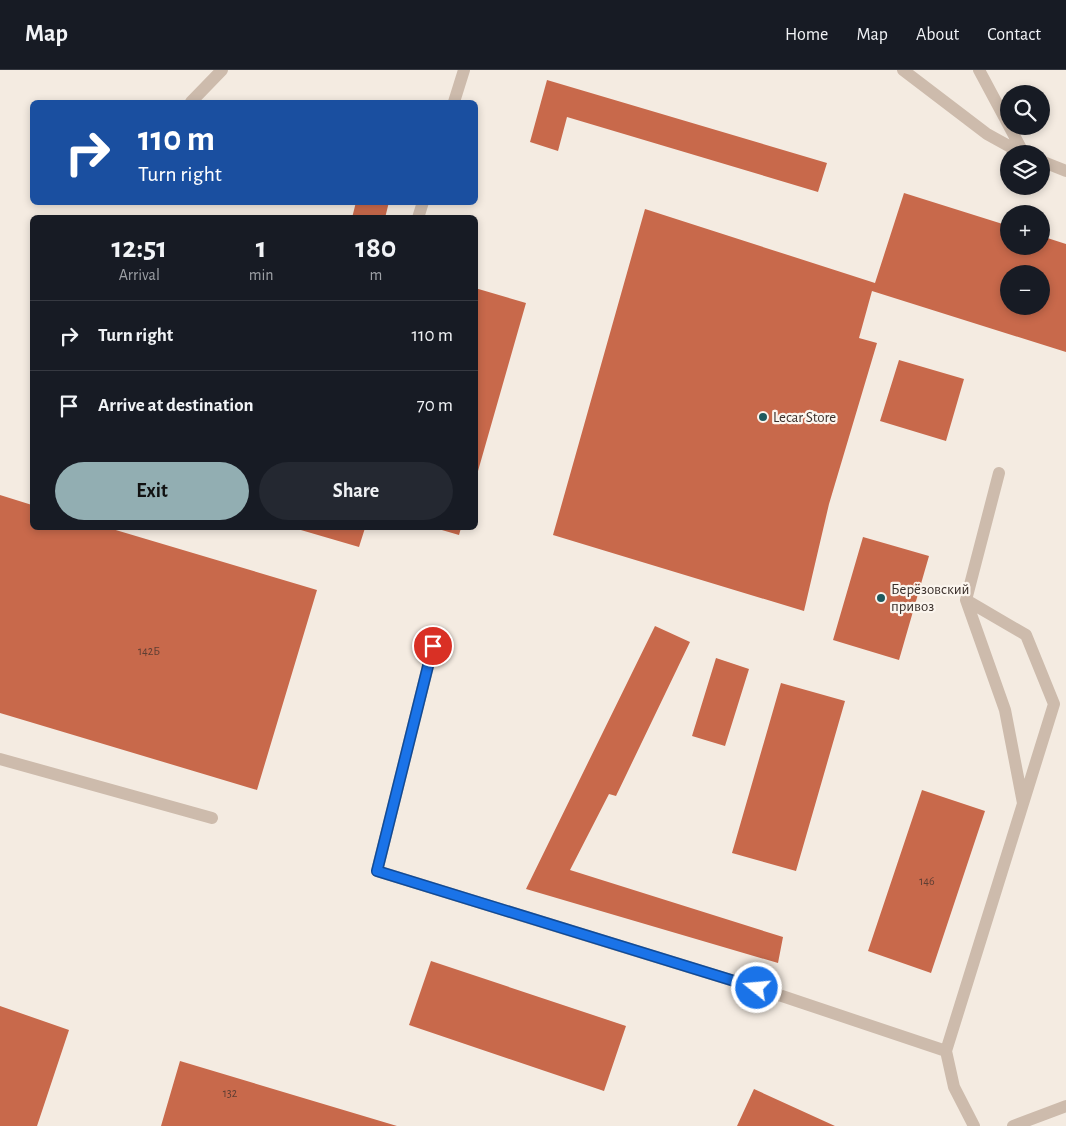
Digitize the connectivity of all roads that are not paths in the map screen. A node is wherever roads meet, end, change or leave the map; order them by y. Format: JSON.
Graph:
{"nodes":[{"id":1,"x":222,"y":70,"type":"edge"},
{"id":2,"x":464,"y":70,"type":"edge"},
{"id":3,"x":903,"y":70,"type":"edge"},
{"id":4,"x":979,"y":70,"type":"edge"},
{"id":5,"x":193,"y":100,"type":"edge"},
{"id":6,"x":455,"y":100,"type":"edge"},
{"id":7,"x":1000,"y":109,"type":"edge"},
{"id":8,"x":1014,"y":135,"type":"edge"},
{"id":9,"x":1050,"y":165,"type":"edge"},
{"id":10,"x":1066,"y":171,"type":"edge"},
{"id":11,"x":999,"y":473,"type":"dead end"},
{"id":12,"x":966,"y":600,"type":"junction"},
{"id":13,"x":433,"y":646,"type":"dead end"},
{"id":14,"x":0,"y":759,"type":"edge"},
{"id":15,"x":1023,"y":804,"type":"junction"},
{"id":16,"x":212,"y":818,"type":"dead end"},
{"id":17,"x":946,"y":1051,"type":"junction"},
{"id":18,"x":1066,"y":1106,"type":"edge"},
{"id":19,"x":974,"y":1126,"type":"edge"},
{"id":20,"x":1013,"y":1126,"type":"edge"}],
"edges":[{"from":1,"to":5,"type":"street"},
{"from":2,"to":6,"type":"street"},
{"from":3,"to":8,"type":"street"},
{"from":4,"to":7,"type":"street"},
{"from":9,"to":10,"type":"street"},
{"from":11,"to":12,"type":"street"},
{"from":12,"to":15,"type":"street"},
{"from":12,"to":15,"type":"street"},
{"from":13,"to":17,"type":"street"},
{"from":14,"to":16,"type":"street"},
{"from":15,"to":17,"type":"street"},
{"from":17,"to":19,"type":"street"},
{"from":18,"to":20,"type":"street"}]}
